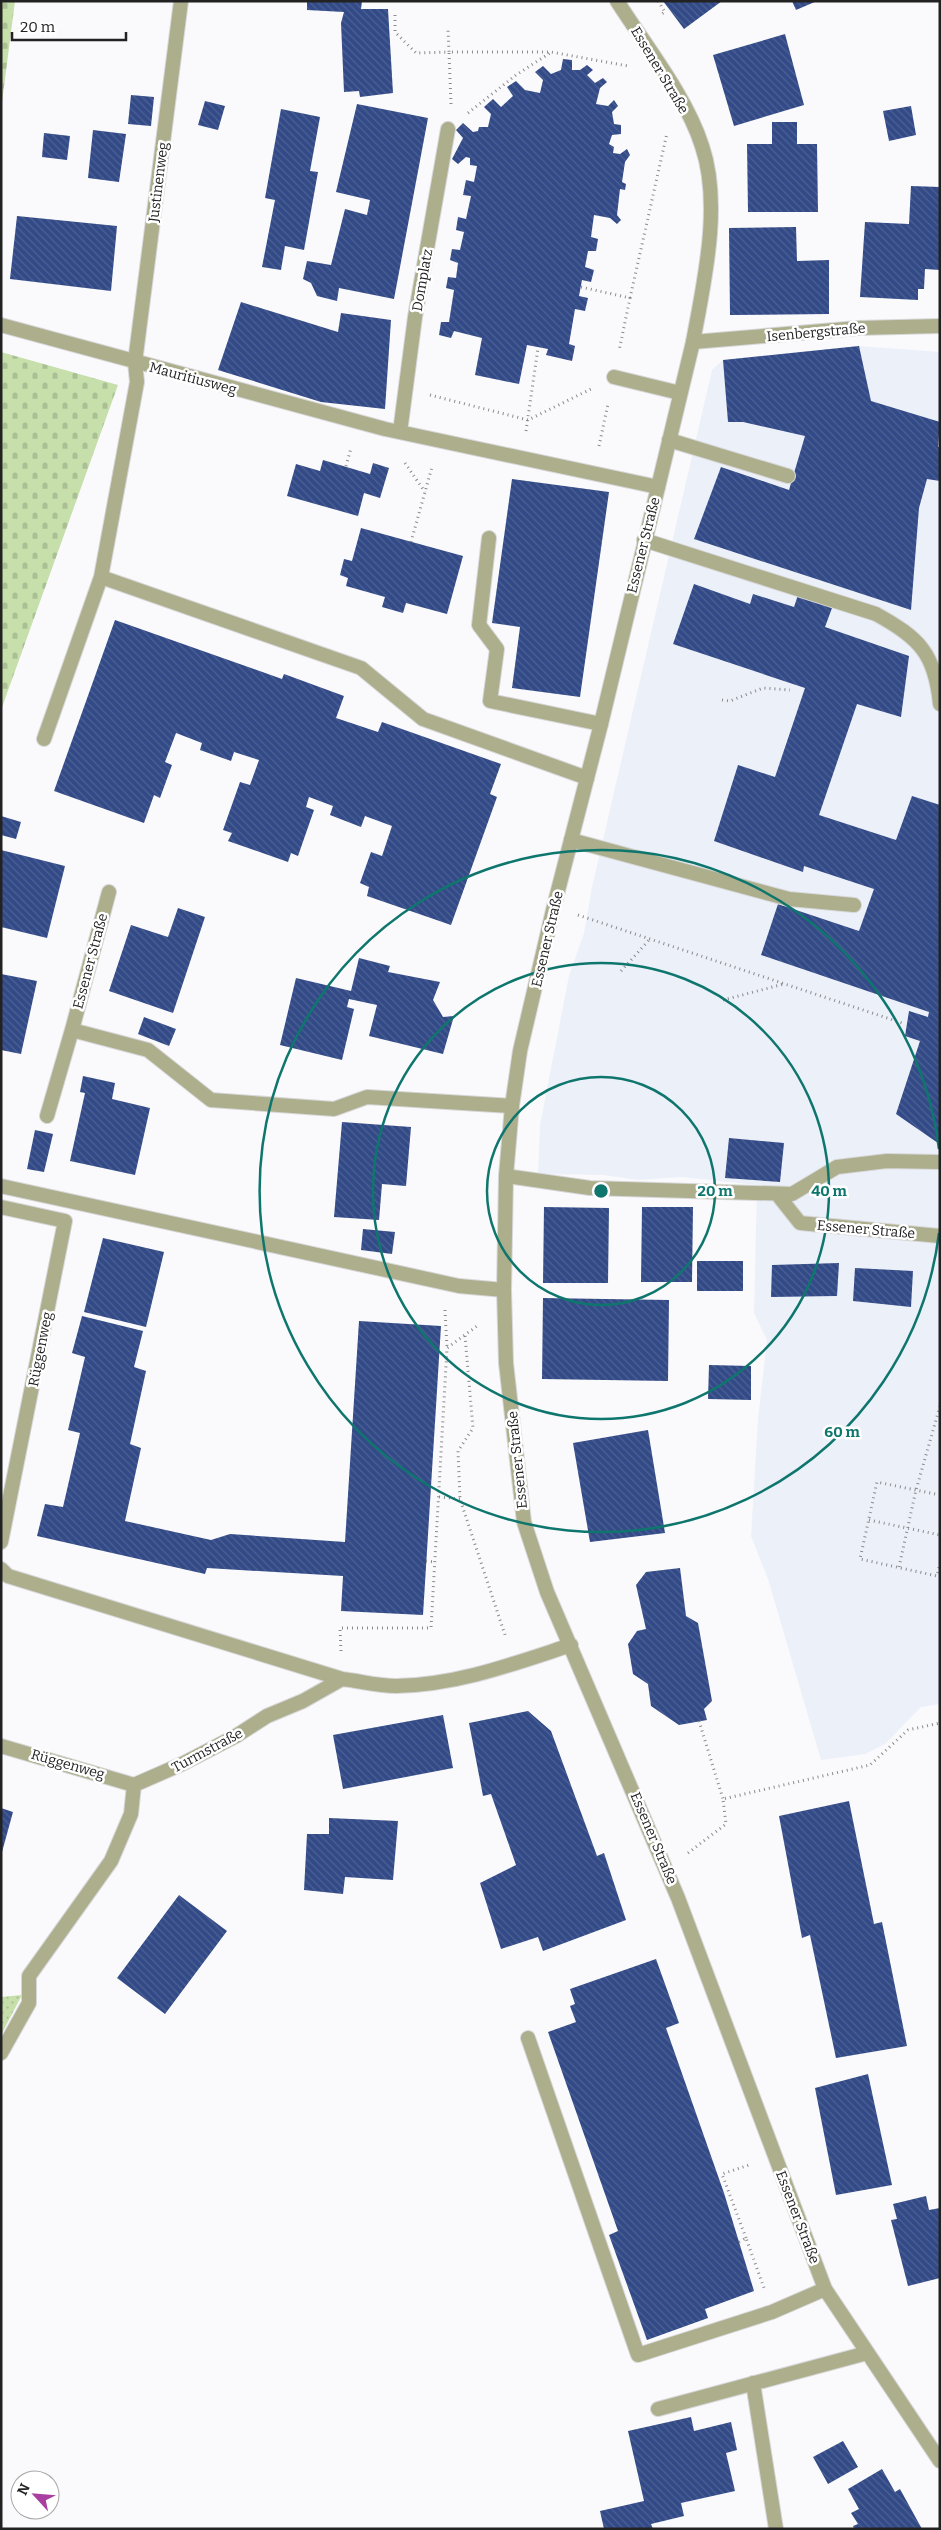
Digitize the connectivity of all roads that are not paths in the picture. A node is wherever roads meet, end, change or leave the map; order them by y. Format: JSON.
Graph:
{"nodes":[{"id":1,"x":181,"y":1,"type":"edge"},
{"id":2,"x":617,"y":1,"type":"edge"},
{"id":3,"x":448,"y":129,"type":"road end"},
{"id":4,"x":1,"y":325,"type":"edge"},
{"id":5,"x":940,"y":326,"type":"edge"},
{"id":6,"x":693,"y":342,"type":"junction"},
{"id":7,"x":135,"y":362,"type":"junction"},
{"id":8,"x":614,"y":377,"type":"road end"},
{"id":9,"x":680,"y":393,"type":"junction"},
{"id":10,"x":400,"y":432,"type":"junction"},
{"id":11,"x":669,"y":440,"type":"junction"},
{"id":12,"x":788,"y":476,"type":"dead end"},
{"id":13,"x":658,"y":486,"type":"junction"},
{"id":14,"x":489,"y":538,"type":"dead end"},
{"id":15,"x":644,"y":540,"type":"junction"},
{"id":16,"x":101,"y":577,"type":"junction"},
{"id":17,"x":940,"y":704,"type":"edge"},
{"id":18,"x":601,"y":724,"type":"junction"},
{"id":19,"x":44,"y":739,"type":"dead end"},
{"id":20,"x":587,"y":778,"type":"junction"},
{"id":21,"x":571,"y":840,"type":"junction"},
{"id":22,"x":109,"y":892,"type":"dead end"},
{"id":23,"x":854,"y":904,"type":"dead end"},
{"id":24,"x":72,"y":1030,"type":"junction"},
{"id":25,"x":512,"y":1106,"type":"junction"},
{"id":26,"x":47,"y":1116,"type":"dead end"},
{"id":27,"x":940,"y":1162,"type":"edge"},
{"id":28,"x":506,"y":1176,"type":"junction"},
{"id":29,"x":1,"y":1186,"type":"edge"},
{"id":30,"x":777,"y":1194,"type":"junction"},
{"id":31,"x":1,"y":1207,"type":"edge"},
{"id":32,"x":940,"y":1236,"type":"edge"},
{"id":33,"x":504,"y":1290,"type":"junction"},
{"id":34,"x":1,"y":1542,"type":"edge"},
{"id":35,"x":1,"y":1569,"type":"edge"},
{"id":36,"x":571,"y":1645,"type":"junction"},
{"id":37,"x":342,"y":1679,"type":"junction"},
{"id":38,"x":1,"y":1746,"type":"edge"},
{"id":39,"x":134,"y":1785,"type":"junction"},
{"id":40,"x":528,"y":2038,"type":"dead end"},
{"id":41,"x":1,"y":2053,"type":"edge"},
{"id":42,"x":825,"y":2289,"type":"junction"},
{"id":43,"x":867,"y":2353,"type":"junction"},
{"id":44,"x":754,"y":2384,"type":"junction"},
{"id":45,"x":658,"y":2409,"type":"dead end"},
{"id":46,"x":940,"y":2461,"type":"edge"},
{"id":47,"x":776,"y":2529,"type":"edge"}],
"edges":[{"from":1,"to":7,"type":"street","name":"Justinenweg"},
{"from":2,"to":6,"type":"street","name":"Essener Straße"},
{"from":3,"to":10,"type":"street","name":"Domplatz"},
{"from":4,"to":7,"type":"street","name":"Mauritiusweg"},
{"from":5,"to":6,"type":"street","name":"Isenbergstraße"},
{"from":6,"to":9,"type":"street","name":"Essener Straße"},
{"from":7,"to":10,"type":"street","name":"Mauritiusweg"},
{"from":7,"to":16,"type":"street","name":"Justinenweg"},
{"from":8,"to":9,"type":"street"},
{"from":9,"to":11,"type":"street","name":"Essener Straße"},
{"from":10,"to":13,"type":"street"},
{"from":11,"to":12,"type":"street"},
{"from":11,"to":13,"type":"street","name":"Essener Straße"},
{"from":13,"to":15,"type":"street","name":"Essener Straße"},
{"from":14,"to":18,"type":"street"},
{"from":15,"to":17,"type":"street"},
{"from":15,"to":18,"type":"street","name":"Essener Straße"},
{"from":16,"to":19,"type":"street","name":"Justinenweg"},
{"from":16,"to":20,"type":"street"},
{"from":18,"to":20,"type":"street","name":"Essener Straße"},
{"from":20,"to":21,"type":"street","name":"Essener Straße"},
{"from":21,"to":23,"type":"street"},
{"from":21,"to":25,"type":"street","name":"Essener Straße"},
{"from":22,"to":24,"type":"street","name":"Essener Straße"},
{"from":24,"to":25,"type":"street"},
{"from":24,"to":26,"type":"street","name":"Essener Straße"},
{"from":25,"to":28,"type":"street","name":"Essener Straße"},
{"from":27,"to":30,"type":"street"},
{"from":28,"to":30,"type":"street"},
{"from":28,"to":33,"type":"street","name":"Essener Straße"},
{"from":29,"to":33,"type":"street"},
{"from":30,"to":32,"type":"street","name":"Essener Straße"},
{"from":31,"to":34,"type":"street","name":"Rüggenweg"},
{"from":33,"to":36,"type":"street","name":"Essener Straße"},
{"from":35,"to":37,"type":"street"},
{"from":36,"to":37,"type":"street"},
{"from":36,"to":42,"type":"street","name":"Essener Straße"},
{"from":37,"to":39,"type":"street","name":"Turmstraße"},
{"from":38,"to":39,"type":"street","name":"Rüggenweg"},
{"from":39,"to":41,"type":"street"},
{"from":40,"to":42,"type":"street"},
{"from":42,"to":43,"type":"street","name":"Essener Straße"},
{"from":43,"to":44,"type":"street"},
{"from":43,"to":46,"type":"street","name":"Essener Straße"},
{"from":44,"to":45,"type":"street"},
{"from":44,"to":47,"type":"street"}]}
